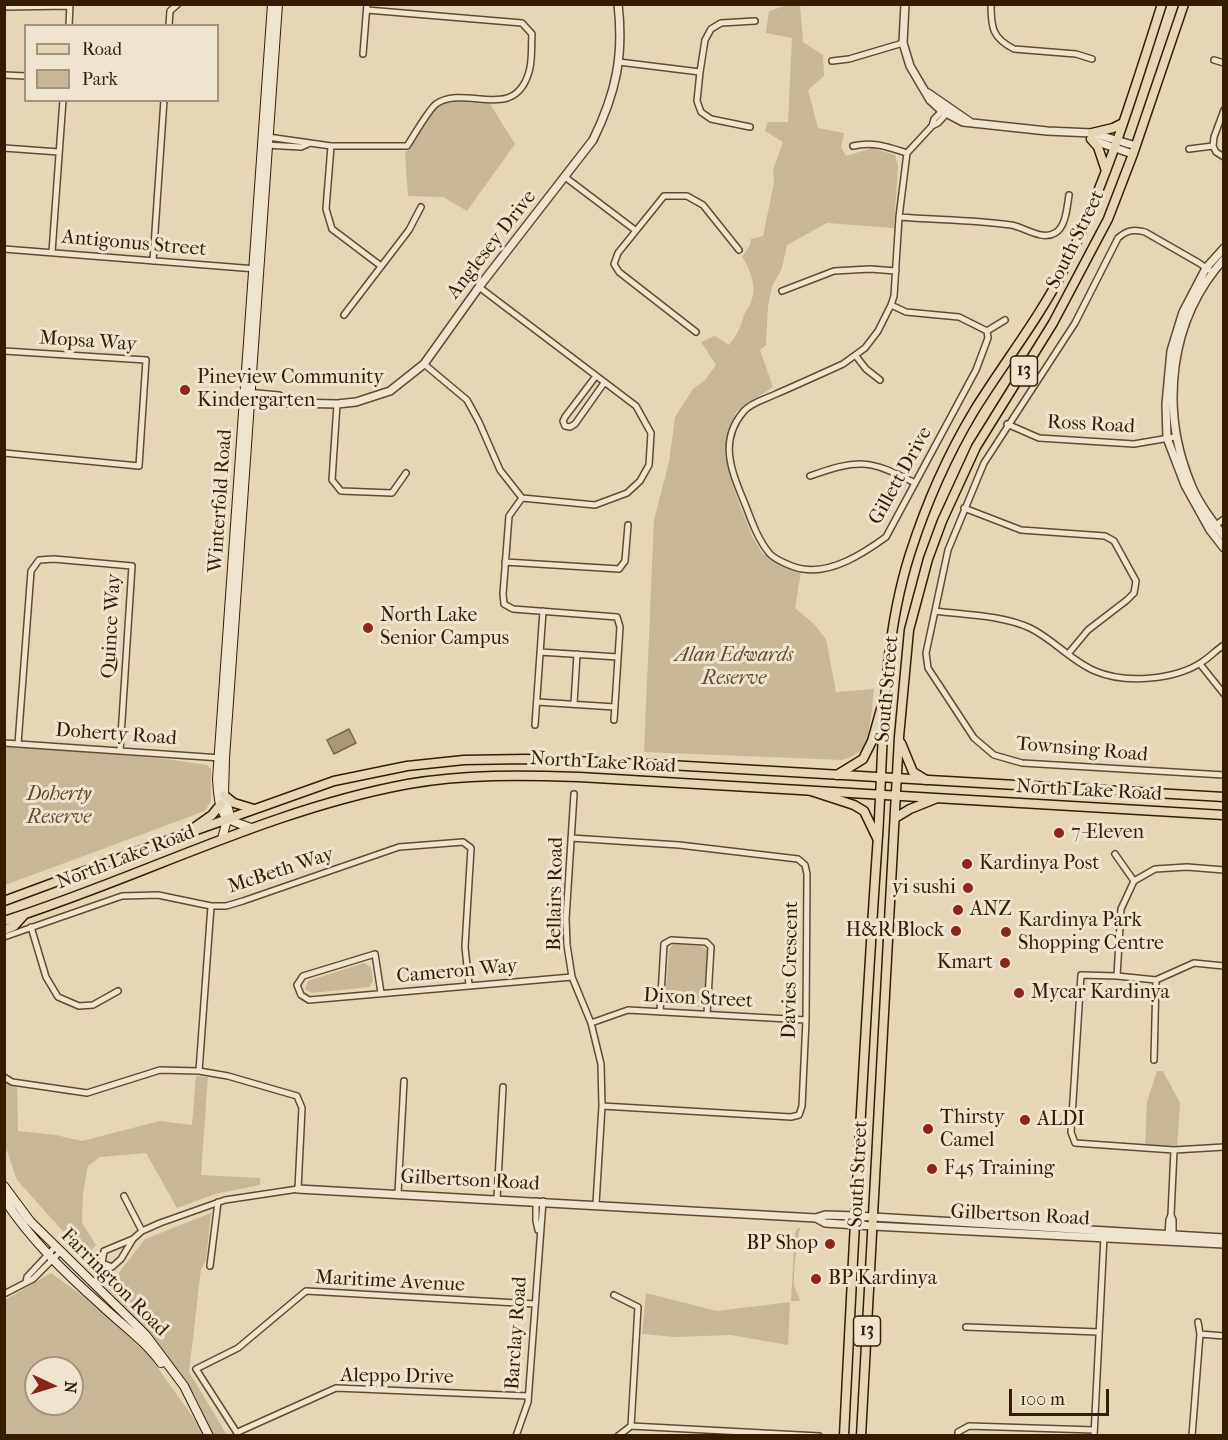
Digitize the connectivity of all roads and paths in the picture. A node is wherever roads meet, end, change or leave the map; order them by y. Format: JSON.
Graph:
{"nodes":[{"id":1,"x":178,"y":4,"type":"edge"},
{"id":2,"x":272,"y":4,"type":"edge"},
{"id":3,"x":278,"y":4,"type":"edge"},
{"id":4,"x":618,"y":4,"type":"edge"},
{"id":5,"x":905,"y":4,"type":"edge"},
{"id":6,"x":991,"y":4,"type":"edge"},
{"id":7,"x":1162,"y":4,"type":"edge"},
{"id":8,"x":1184,"y":4,"type":"edge"},
{"id":9,"x":70,"y":5,"type":"edge"},
{"id":10,"x":4,"y":7,"type":"edge"},
{"id":11,"x":367,"y":7,"type":"edge"},
{"id":12,"x":755,"y":21,"type":"dead end"},
{"id":13,"x":69,"y":24,"type":"edge"},
{"id":14,"x":169,"y":24,"type":"edge"},
{"id":15,"x":903,"y":43,"type":"junction"},
{"id":16,"x":363,"y":54,"type":"dead end"},
{"id":17,"x":1092,"y":59,"type":"dead end"},
{"id":18,"x":1214,"y":60,"type":"dead end"},
{"id":19,"x":832,"y":61,"type":"dead end"},
{"id":20,"x":620,"y":62,"type":"junction"},
{"id":21,"x":1224,"y":63,"type":"edge"},
{"id":22,"x":700,"y":72,"type":"junction"},
{"id":23,"x":4,"y":75,"type":"edge"},
{"id":24,"x":24,"y":76,"type":"edge"},
{"id":25,"x":63,"y":102,"type":"edge"},
{"id":26,"x":164,"y":102,"type":"edge"},
{"id":27,"x":1224,"y":110,"type":"edge"},
{"id":28,"x":946,"y":111,"type":"junction"},
{"id":29,"x":1123,"y":123,"type":"junction"},
{"id":30,"x":750,"y":127,"type":"dead end"},
{"id":31,"x":1091,"y":136,"type":"junction"},
{"id":32,"x":266,"y":141,"type":"junction"},
{"id":33,"x":1116,"y":144,"type":"junction"},
{"id":34,"x":331,"y":146,"type":"junction"},
{"id":35,"x":853,"y":146,"type":"dead end"},
{"id":36,"x":1213,"y":146,"type":"junction"},
{"id":37,"x":4,"y":148,"type":"edge"},
{"id":38,"x":1189,"y":149,"type":"dead end"},
{"id":39,"x":1135,"y":150,"type":"junction"},
{"id":40,"x":59,"y":152,"type":"junction"},
{"id":41,"x":907,"y":153,"type":"junction"},
{"id":42,"x":1224,"y":157,"type":"edge"},
{"id":43,"x":1107,"y":171,"type":"junction"},
{"id":44,"x":565,"y":177,"type":"junction"},
{"id":45,"x":1069,"y":195,"type":"dead end"},
{"id":46,"x":421,"y":207,"type":"dead end"},
{"id":47,"x":899,"y":218,"type":"junction"},
{"id":48,"x":635,"y":230,"type":"junction"},
{"id":49,"x":1224,"y":248,"type":"edge"},
{"id":50,"x":4,"y":249,"type":"edge"},
{"id":51,"x":739,"y":250,"type":"dead end"},
{"id":52,"x":52,"y":252,"type":"junction"},
{"id":53,"x":1224,"y":259,"type":"edge"},
{"id":54,"x":153,"y":261,"type":"junction"},
{"id":55,"x":381,"y":266,"type":"junction"},
{"id":56,"x":257,"y":269,"type":"junction"},
{"id":57,"x":1209,"y":270,"type":"junction"},
{"id":58,"x":896,"y":271,"type":"junction"},
{"id":59,"x":479,"y":287,"type":"junction"},
{"id":60,"x":782,"y":291,"type":"dead end"},
{"id":61,"x":891,"y":305,"type":"junction"},
{"id":62,"x":344,"y":315,"type":"dead end"},
{"id":63,"x":1005,"y":320,"type":"dead end"},
{"id":64,"x":987,"y":331,"type":"junction"},
{"id":65,"x":696,"y":332,"type":"dead end"},
{"id":66,"x":4,"y":351,"type":"edge"},
{"id":67,"x":856,"y":356,"type":"junction"},
{"id":68,"x":424,"y":364,"type":"junction"},
{"id":69,"x":596,"y":376,"type":"junction"},
{"id":70,"x":880,"y":380,"type":"dead end"},
{"id":71,"x":604,"y":383,"type":"junction"},
{"id":72,"x":248,"y":398,"type":"junction"},
{"id":73,"x":336,"y":404,"type":"junction"},
{"id":74,"x":1007,"y":424,"type":"junction"},
{"id":75,"x":1171,"y":438,"type":"junction"},
{"id":76,"x":4,"y":453,"type":"edge"},
{"id":77,"x":406,"y":473,"type":"dead end"},
{"id":78,"x":810,"y":476,"type":"dead end"},
{"id":79,"x":915,"y":483,"type":"junction"},
{"id":80,"x":522,"y":498,"type":"junction"},
{"id":81,"x":964,"y":508,"type":"junction"},
{"id":82,"x":1224,"y":519,"type":"edge"},
{"id":83,"x":628,"y":525,"type":"dead end"},
{"id":84,"x":1218,"y":531,"type":"edge"},
{"id":85,"x":1224,"y":548,"type":"edge"},
{"id":86,"x":505,"y":562,"type":"junction"},
{"id":87,"x":543,"y":611,"type":"junction"},
{"id":88,"x":935,"y":611,"type":"junction"},
{"id":89,"x":1224,"y":645,"type":"edge"},
{"id":90,"x":540,"y":652,"type":"junction"},
{"id":91,"x":577,"y":654,"type":"junction"},
{"id":92,"x":1068,"y":654,"type":"junction"},
{"id":93,"x":618,"y":657,"type":"junction"},
{"id":94,"x":1200,"y":663,"type":"junction"},
{"id":95,"x":886,"y":693,"type":"junction"},
{"id":96,"x":1224,"y":694,"type":"edge"},
{"id":97,"x":537,"y":702,"type":"junction"},
{"id":98,"x":574,"y":704,"type":"junction"},
{"id":99,"x":615,"y":707,"type":"junction"},
{"id":100,"x":614,"y":720,"type":"dead end"},
{"id":101,"x":536,"y":725,"type":"dead end"},
{"id":102,"x":899,"y":737,"type":"junction"},
{"id":103,"x":4,"y":743,"type":"edge"},
{"id":104,"x":18,"y":744,"type":"junction"},
{"id":105,"x":120,"y":751,"type":"junction"},
{"id":106,"x":222,"y":758,"type":"junction"},
{"id":107,"x":837,"y":775,"type":"junction"},
{"id":108,"x":1224,"y":775,"type":"edge"},
{"id":109,"x":881,"y":777,"type":"junction"},
{"id":110,"x":897,"y":778,"type":"junction"},
{"id":111,"x":926,"y":780,"type":"junction"},
{"id":112,"x":811,"y":791,"type":"junction"},
{"id":113,"x":574,"y":794,"type":"dead end"},
{"id":114,"x":224,"y":795,"type":"junction"},
{"id":115,"x":880,"y":796,"type":"junction"},
{"id":116,"x":896,"y":796,"type":"junction"},
{"id":117,"x":1224,"y":797,"type":"edge"},
{"id":118,"x":935,"y":799,"type":"junction"},
{"id":119,"x":221,"y":804,"type":"junction"},
{"id":120,"x":254,"y":809,"type":"junction"},
{"id":121,"x":1224,"y":815,"type":"edge"},
{"id":122,"x":895,"y":818,"type":"junction"},
{"id":123,"x":227,"y":819,"type":"junction"},
{"id":124,"x":251,"y":828,"type":"junction"},
{"id":125,"x":188,"y":832,"type":"junction"},
{"id":126,"x":571,"y":838,"type":"junction"},
{"id":127,"x":222,"y":839,"type":"junction"},
{"id":128,"x":877,"y":839,"type":"junction"},
{"id":129,"x":1115,"y":854,"type":"dead end"},
{"id":130,"x":1224,"y":870,"type":"edge"},
{"id":131,"x":1134,"y":881,"type":"junction"},
{"id":132,"x":4,"y":901,"type":"edge"},
{"id":133,"x":211,"y":906,"type":"junction"},
{"id":134,"x":24,"y":915,"type":"junction"},
{"id":135,"x":4,"y":921,"type":"edge"},
{"id":136,"x":31,"y":927,"type":"junction"},
{"id":137,"x":4,"y":930,"type":"edge"},
{"id":138,"x":4,"y":937,"type":"edge"},
{"id":139,"x":1224,"y":966,"type":"edge"},
{"id":140,"x":1117,"y":976,"type":"junction"},
{"id":141,"x":572,"y":977,"type":"junction"},
{"id":142,"x":1156,"y":981,"type":"junction"},
{"id":143,"x":469,"y":985,"type":"junction"},
{"id":144,"x":118,"y":991,"type":"dead end"},
{"id":145,"x":381,"y":993,"type":"junction"},
{"id":146,"x":660,"y":1012,"type":"junction"},
{"id":147,"x":706,"y":1014,"type":"junction"},
{"id":148,"x":806,"y":1020,"type":"junction"},
{"id":149,"x":591,"y":1023,"type":"junction"},
{"id":150,"x":1154,"y":1060,"type":"dead end"},
{"id":151,"x":199,"y":1071,"type":"junction"},
{"id":152,"x":4,"y":1077,"type":"edge"},
{"id":153,"x":404,"y":1081,"type":"dead end"},
{"id":154,"x":503,"y":1087,"type":"dead end"},
{"id":155,"x":602,"y":1106,"type":"junction"},
{"id":156,"x":1224,"y":1147,"type":"edge"},
{"id":157,"x":1174,"y":1150,"type":"junction"},
{"id":158,"x":4,"y":1186,"type":"edge"},
{"id":159,"x":298,"y":1189,"type":"junction"},
{"id":160,"x":398,"y":1193,"type":"junction"},
{"id":161,"x":124,"y":1196,"type":"dead end"},
{"id":162,"x":4,"y":1199,"type":"edge"},
{"id":163,"x":497,"y":1199,"type":"junction"},
{"id":164,"x":539,"y":1201,"type":"junction"},
{"id":165,"x":218,"y":1202,"type":"junction"},
{"id":166,"x":596,"y":1204,"type":"junction"},
{"id":167,"x":856,"y":1220,"type":"junction"},
{"id":168,"x":873,"y":1222,"type":"junction"},
{"id":169,"x":142,"y":1231,"type":"junction"},
{"id":170,"x":1104,"y":1234,"type":"junction"},
{"id":171,"x":1170,"y":1238,"type":"junction"},
{"id":172,"x":1224,"y":1238,"type":"edge"},
{"id":173,"x":133,"y":1239,"type":"junction"},
{"id":174,"x":1224,"y":1244,"type":"edge"},
{"id":175,"x":57,"y":1250,"type":"junction"},
{"id":176,"x":51,"y":1256,"type":"junction"},
{"id":177,"x":210,"y":1266,"type":"dead end"},
{"id":178,"x":4,"y":1294,"type":"edge"},
{"id":179,"x":614,"y":1295,"type":"dead end"},
{"id":180,"x":535,"y":1304,"type":"junction"},
{"id":181,"x":1197,"y":1322,"type":"dead end"},
{"id":182,"x":966,"y":1328,"type":"dead end"},
{"id":183,"x":1099,"y":1332,"type":"junction"},
{"id":184,"x":1200,"y":1334,"type":"junction"},
{"id":185,"x":1224,"y":1336,"type":"edge"},
{"id":186,"x":528,"y":1396,"type":"junction"},
{"id":187,"x":194,"y":1407,"type":"junction"},
{"id":188,"x":631,"y":1426,"type":"junction"},
{"id":189,"x":1094,"y":1433,"type":"edge"},
{"id":190,"x":238,"y":1434,"type":"edge"},
{"id":191,"x":209,"y":1436,"type":"edge"},
{"id":192,"x":516,"y":1436,"type":"edge"},
{"id":193,"x":618,"y":1436,"type":"edge"},
{"id":194,"x":819,"y":1436,"type":"edge"},
{"id":195,"x":844,"y":1436,"type":"edge"},
{"id":196,"x":861,"y":1436,"type":"edge"},
{"id":197,"x":958,"y":1436,"type":"edge"},
{"id":198,"x":1192,"y":1436,"type":"edge"}],
"edges":[{"from":1,"to":14,"type":"street"},
{"from":2,"to":32,"type":"main road","name":"Winterfold Road"},
{"from":3,"to":32,"type":"main road","name":"Winterfold Road"},
{"from":4,"to":20,"type":"street","name":"Anglesey Drive"},
{"from":5,"to":15,"type":"street"},
{"from":6,"to":17,"type":"street"},
{"from":7,"to":29,"type":"main road","name":"South Street","number":"13"},
{"from":8,"to":39,"type":"main road","name":"South Street","number":"13"},
{"from":9,"to":10,"type":"street"},
{"from":9,"to":13,"type":"street"},
{"from":11,"to":16,"type":"street"},
{"from":11,"to":34,"type":"street"},
{"from":12,"to":22,"type":"street"},
{"from":15,"to":19,"type":"street"},
{"from":15,"to":28,"type":"street"},
{"from":18,"to":21,"type":"street"},
{"from":20,"to":22,"type":"street"},
{"from":20,"to":44,"type":"street","name":"Anglesey Drive"},
{"from":22,"to":30,"type":"street"},
{"from":23,"to":24,"type":"street"},
{"from":25,"to":40,"type":"street"},
{"from":26,"to":54,"type":"street"},
{"from":27,"to":36,"type":"street"},
{"from":28,"to":31,"type":"street"},
{"from":28,"to":41,"type":"street"},
{"from":29,"to":31,"type":"main road"},
{"from":29,"to":33,"type":"main road","name":"South Street","number":"13"},
{"from":31,"to":33,"type":"street"},
{"from":31,"to":43,"type":"main road"},
{"from":32,"to":34,"type":"street"},
{"from":32,"to":56,"type":"main road","name":"Winterfold Road"},
{"from":33,"to":39,"type":"street"},
{"from":33,"to":43,"type":"main road","name":"South Street","number":"13"},
{"from":34,"to":55,"type":"street"},
{"from":35,"to":41,"type":"street"},
{"from":36,"to":38,"type":"street"},
{"from":36,"to":42,"type":"street"},
{"from":37,"to":40,"type":"street"},
{"from":39,"to":102,"type":"main road","name":"South Street","number":"13"},
{"from":40,"to":52,"type":"street"},
{"from":41,"to":47,"type":"street","name":"Gillett Drive"},
{"from":43,"to":95,"type":"main road","name":"South Street","number":"13"},
{"from":44,"to":48,"type":"street"},
{"from":44,"to":59,"type":"street","name":"Anglesey Drive"},
{"from":45,"to":47,"type":"street"},
{"from":46,"to":55,"type":"street"},
{"from":47,"to":58,"type":"street","name":"Gillett Drive"},
{"from":48,"to":51,"type":"street"},
{"from":48,"to":65,"type":"street"},
{"from":49,"to":57,"type":"street"},
{"from":50,"to":52,"type":"street","name":"Antigonus Street"},
{"from":52,"to":54,"type":"street","name":"Antigonus Street"},
{"from":53,"to":57,"type":"street"},
{"from":54,"to":56,"type":"street","name":"Antigonus Street"},
{"from":55,"to":62,"type":"street"},
{"from":56,"to":72,"type":"main road","name":"Winterfold Road"},
{"from":57,"to":74,"type":"street","name":"Townsing Road"},
{"from":57,"to":75,"type":"street"},
{"from":58,"to":60,"type":"street"},
{"from":58,"to":61,"type":"street","name":"Gillett Drive"},
{"from":59,"to":68,"type":"street","name":"Anglesey Drive"},
{"from":59,"to":69,"type":"street"},
{"from":61,"to":64,"type":"street"},
{"from":61,"to":67,"type":"street","name":"Gillett Drive"},
{"from":63,"to":64,"type":"street"},
{"from":64,"to":79,"type":"street","name":"Gillett Drive"},
{"from":66,"to":76,"type":"street","name":"Mopsa Way"},
{"from":67,"to":70,"type":"street"},
{"from":67,"to":79,"type":"street","name":"Gillett Drive"},
{"from":68,"to":73,"type":"street","name":"Anglesey Drive"},
{"from":68,"to":80,"type":"street"},
{"from":69,"to":71,"type":"street"},
{"from":69,"to":71,"type":"street"},
{"from":71,"to":80,"type":"street"},
{"from":72,"to":73,"type":"street","name":"Anglesey Drive"},
{"from":72,"to":106,"type":"main road","name":"Winterfold Road"},
{"from":73,"to":77,"type":"street"},
{"from":74,"to":75,"type":"street","name":"Ross Road"},
{"from":74,"to":81,"type":"street","name":"Townsing Road"},
{"from":75,"to":84,"type":"street"},
{"from":78,"to":79,"type":"street"},
{"from":80,"to":86,"type":"street"},
{"from":81,"to":88,"type":"street","name":"Townsing Road"},
{"from":81,"to":92,"type":"street"},
{"from":82,"to":84,"type":"street"},
{"from":83,"to":86,"type":"street"},
{"from":84,"to":85,"type":"street"},
{"from":86,"to":87,"type":"street"},
{"from":87,"to":90,"type":"street"},
{"from":87,"to":93,"type":"street"},
{"from":88,"to":92,"type":"street"},
{"from":88,"to":108,"type":"street","name":"Townsing Road"},
{"from":89,"to":94,"type":"street"},
{"from":90,"to":91,"type":"street"},
{"from":90,"to":97,"type":"street"},
{"from":91,"to":93,"type":"street"},
{"from":91,"to":98,"type":"street"},
{"from":92,"to":94,"type":"street"},
{"from":93,"to":99,"type":"street"},
{"from":94,"to":96,"type":"street"},
{"from":95,"to":107,"type":"main road"},
{"from":95,"to":109,"type":"main road","name":"South Street","number":"13"},
{"from":97,"to":98,"type":"street"},
{"from":97,"to":101,"type":"street"},
{"from":98,"to":99,"type":"street"},
{"from":99,"to":100,"type":"street"},
{"from":102,"to":110,"type":"main road","name":"South Street","number":"13"},
{"from":102,"to":111,"type":"main road"},
{"from":103,"to":104,"type":"street","name":"Doherty Road"},
{"from":104,"to":105,"type":"street","name":"Doherty Road"},
{"from":104,"to":105,"type":"street","name":"Quince Way"},
{"from":105,"to":106,"type":"street","name":"Doherty Road"},
{"from":106,"to":114,"type":"main road","name":"Winterfold Road"},
{"from":106,"to":119,"type":"main road","name":"Winterfold Road"},
{"from":107,"to":109,"type":"main road","name":"North Lake Road"},
{"from":107,"to":120,"type":"main road","name":"North Lake Road"},
{"from":109,"to":110,"type":"main road","name":"North Lake Road"},
{"from":109,"to":115,"type":"main road","name":"South Street","number":"13"},
{"from":110,"to":111,"type":"main road","name":"North Lake Road"},
{"from":110,"to":116,"type":"main road","name":"South Street","number":"13"},
{"from":111,"to":117,"type":"main road","name":"North Lake Road"},
{"from":112,"to":115,"type":"main road","name":"North Lake Road"},
{"from":112,"to":124,"type":"main road","name":"North Lake Road"},
{"from":112,"to":128,"type":"main road"},
{"from":113,"to":126,"type":"street","name":"Bellairs Road"},
{"from":114,"to":120,"type":"main road"},
{"from":114,"to":123,"type":"main road","name":"Winterfold Road"},
{"from":115,"to":116,"type":"main road","name":"North Lake Road"},
{"from":115,"to":128,"type":"main road","name":"South Street","number":"13"},
{"from":116,"to":118,"type":"main road","name":"North Lake Road"},
{"from":116,"to":122,"type":"main road","name":"South Street","number":"13"},
{"from":118,"to":121,"type":"main road","name":"North Lake Road"},
{"from":118,"to":122,"type":"main road"},
{"from":119,"to":123,"type":"main road","name":"Winterfold Road"},
{"from":119,"to":125,"type":"main road"},
{"from":120,"to":123,"type":"main road","name":"North Lake Road"},
{"from":122,"to":168,"type":"main road","name":"South Street","number":"13"},
{"from":123,"to":124,"type":"main road"},
{"from":123,"to":125,"type":"main road","name":"North Lake Road"},
{"from":123,"to":127,"type":"main road","name":"Winterfold Road"},
{"from":124,"to":127,"type":"main road","name":"North Lake Road"},
{"from":125,"to":132,"type":"main road","name":"North Lake Road"},
{"from":126,"to":141,"type":"street","name":"Bellairs Road"},
{"from":126,"to":148,"type":"street","name":"Davies Crescent"},
{"from":127,"to":134,"type":"main road","name":"North Lake Road"},
{"from":128,"to":167,"type":"main road","name":"South Street","number":"13"},
{"from":129,"to":131,"type":"street"},
{"from":130,"to":131,"type":"street"},
{"from":131,"to":140,"type":"street"},
{"from":133,"to":136,"type":"street"},
{"from":133,"to":143,"type":"street","name":"McBeth Way"},
{"from":133,"to":151,"type":"street","name":"McBeth Way"},
{"from":134,"to":135,"type":"main road","name":"North Lake Road"},
{"from":134,"to":137,"type":"main road"},
{"from":136,"to":138,"type":"street"},
{"from":136,"to":144,"type":"street"},
{"from":139,"to":142,"type":"street"},
{"from":140,"to":142,"type":"street"},
{"from":140,"to":157,"type":"street"},
{"from":141,"to":143,"type":"street","name":"Cameron Way"},
{"from":141,"to":149,"type":"street","name":"Bellairs Road"},
{"from":142,"to":150,"type":"street"},
{"from":143,"to":145,"type":"street","name":"Cameron Way"},
{"from":145,"to":145,"type":"street","name":"Cameron Way"},
{"from":146,"to":147,"type":"street","name":"Dixon Street"},
{"from":146,"to":147,"type":"street"},
{"from":146,"to":149,"type":"street","name":"Dixon Street"},
{"from":147,"to":148,"type":"street","name":"Dixon Street"},
{"from":148,"to":155,"type":"street","name":"Davies Crescent"},
{"from":149,"to":155,"type":"street","name":"Bellairs Road"},
{"from":151,"to":152,"type":"street"},
{"from":151,"to":159,"type":"street"},
{"from":153,"to":160,"type":"street"},
{"from":154,"to":163,"type":"street"},
{"from":155,"to":166,"type":"street","name":"Bellairs Road"},
{"from":156,"to":157,"type":"street"},
{"from":157,"to":171,"type":"street"},
{"from":158,"to":175,"type":"main road","name":"Farrington Road"},
{"from":159,"to":160,"type":"street","name":"Gilbertson Road"},
{"from":159,"to":165,"type":"street","name":"Gilbertson Road"},
{"from":160,"to":163,"type":"street","name":"Gilbertson Road"},
{"from":161,"to":169,"type":"street"},
{"from":162,"to":176,"type":"main road","name":"Farrington Road"},
{"from":163,"to":164,"type":"street","name":"Gilbertson Road"},
{"from":164,"to":166,"type":"street","name":"Gilbertson Road"},
{"from":164,"to":180,"type":"street","name":"Barclay Road"},
{"from":165,"to":169,"type":"street","name":"Gilbertson Road"},
{"from":165,"to":177,"type":"street"},
{"from":166,"to":167,"type":"street","name":"Gilbertson Road"},
{"from":167,"to":168,"type":"street","name":"Gilbertson Road"},
{"from":167,"to":195,"type":"main road","name":"South Street","number":"13"},
{"from":168,"to":170,"type":"street","name":"Gilbertson Road"},
{"from":168,"to":196,"type":"main road","name":"South Street","number":"13"},
{"from":169,"to":173,"type":"street","name":"Gilbertson Road"},
{"from":170,"to":171,"type":"street","name":"Gilbertson Road"},
{"from":170,"to":183,"type":"street"},
{"from":171,"to":172,"type":"street","name":"Gilbertson Road"},
{"from":171,"to":174,"type":"street","name":"Gilbertson Road"},
{"from":173,"to":173,"type":"street","name":"Gilbertson Road"},
{"from":175,"to":176,"type":"street"},
{"from":175,"to":187,"type":"main road","name":"Farrington Road"},
{"from":176,"to":178,"type":"street"},
{"from":176,"to":187,"type":"main road","name":"Farrington Road"},
{"from":179,"to":188,"type":"street"},
{"from":180,"to":186,"type":"street","name":"Barclay Road"},
{"from":180,"to":190,"type":"street","name":"Maritime Avenue"},
{"from":181,"to":184,"type":"street"},
{"from":182,"to":183,"type":"street"},
{"from":183,"to":189,"type":"street"},
{"from":184,"to":185,"type":"street"},
{"from":184,"to":198,"type":"street"},
{"from":186,"to":190,"type":"street","name":"Aleppo Drive"},
{"from":186,"to":192,"type":"street","name":"Barclay Road"},
{"from":187,"to":191,"type":"main road","name":"Farrington Road"},
{"from":188,"to":193,"type":"street"},
{"from":188,"to":194,"type":"street"},
{"from":189,"to":197,"type":"street"}]}
